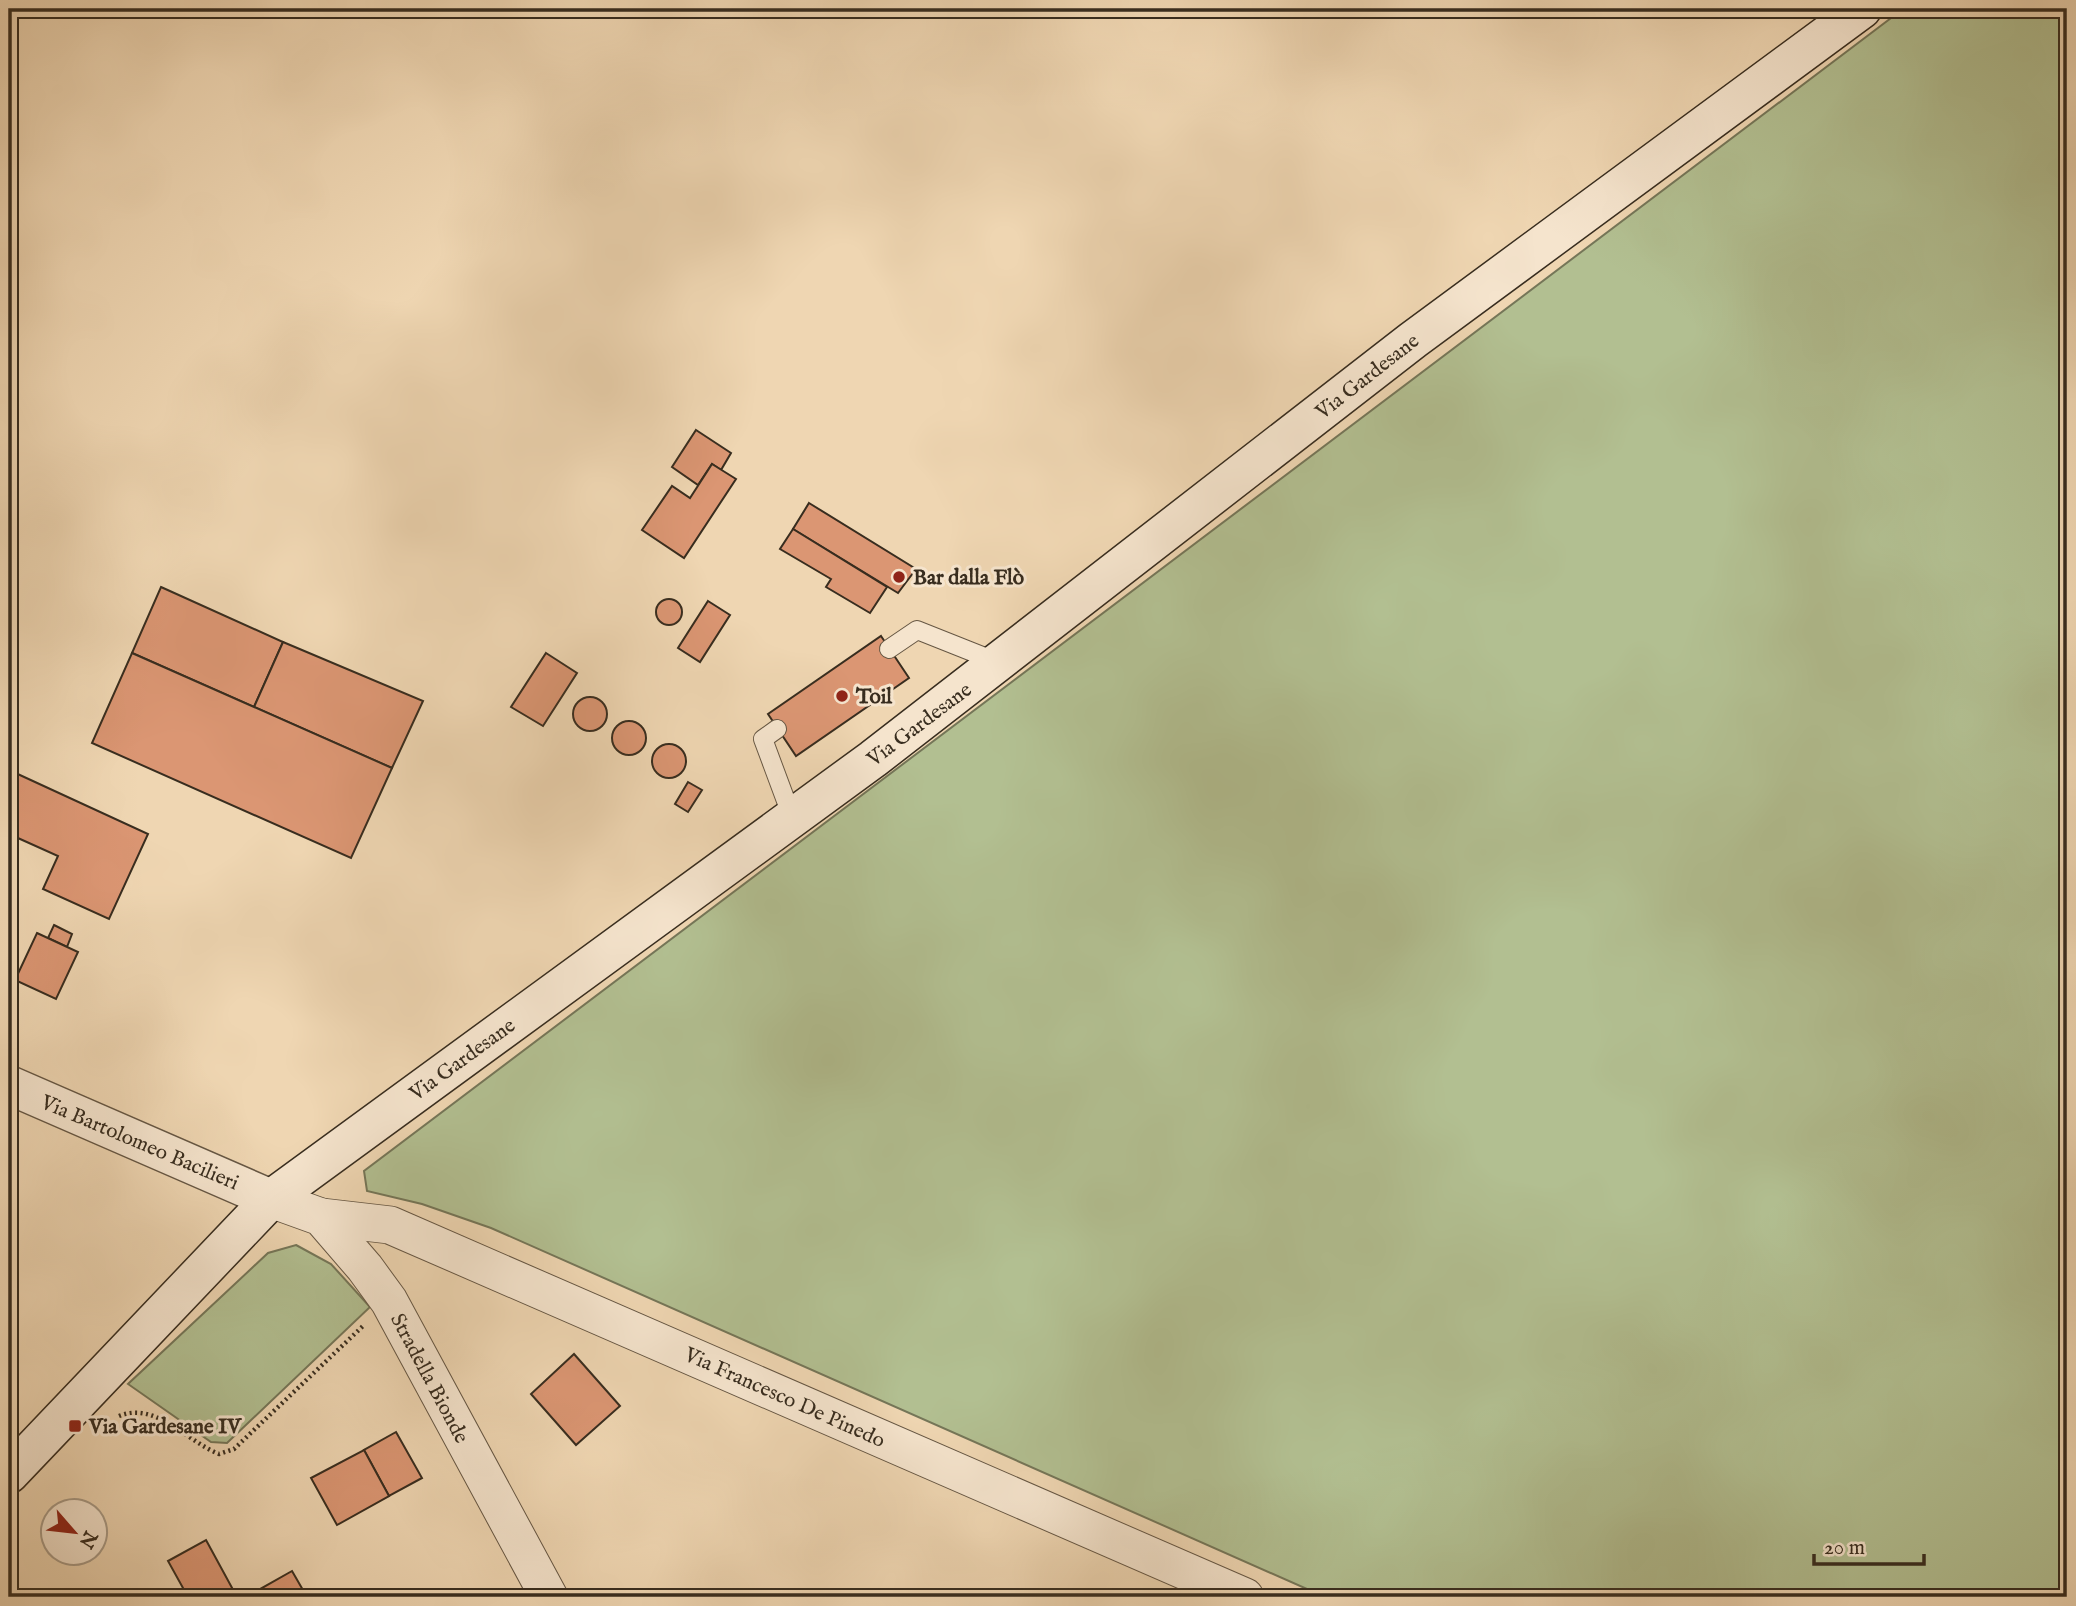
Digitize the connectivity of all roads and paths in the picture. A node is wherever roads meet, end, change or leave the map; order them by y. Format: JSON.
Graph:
{"nodes":[{"id":1,"x":1862,"y":9,"type":"edge"},
{"id":2,"x":889,"y":649,"type":"dead end"},
{"id":3,"x":1000,"y":663,"type":"junction"},
{"id":4,"x":777,"y":729,"type":"dead end"},
{"id":5,"x":792,"y":817,"type":"junction"},
{"id":6,"x":9,"y":1085,"type":"edge"},
{"id":7,"x":271,"y":1199,"type":"junction"},
{"id":8,"x":321,"y":1217,"type":"junction"},
{"id":9,"x":389,"y":1301,"type":"junction"},
{"id":10,"x":111,"y":1422,"type":"dead end"},
{"id":11,"x":9,"y":1474,"type":"edge"},
{"id":12,"x":549,"y":1597,"type":"edge"},
{"id":13,"x":1245,"y":1597,"type":"edge"}],
"edges":[{"from":1,"to":3,"type":"main road","name":"Via Gardesane"},
{"from":2,"to":3,"type":"lane"},
{"from":3,"to":5,"type":"main road","name":"Via Gardesane"},
{"from":4,"to":5,"type":"lane"},
{"from":5,"to":7,"type":"main road","name":"Via Gardesane"},
{"from":6,"to":7,"type":"main road","name":"Via Bartolomeo Bacilieri"},
{"from":7,"to":8,"type":"street","name":"Stradella Bionde"},
{"from":7,"to":11,"type":"main road","name":"Via Gardesane"},
{"from":8,"to":9,"type":"street","name":"Stradella Bionde"},
{"from":8,"to":13,"type":"street","name":"Via Francesco De Pinedo"},
{"from":9,"to":10,"type":"path"},
{"from":9,"to":12,"type":"street","name":"Stradella Bionde"}]}
